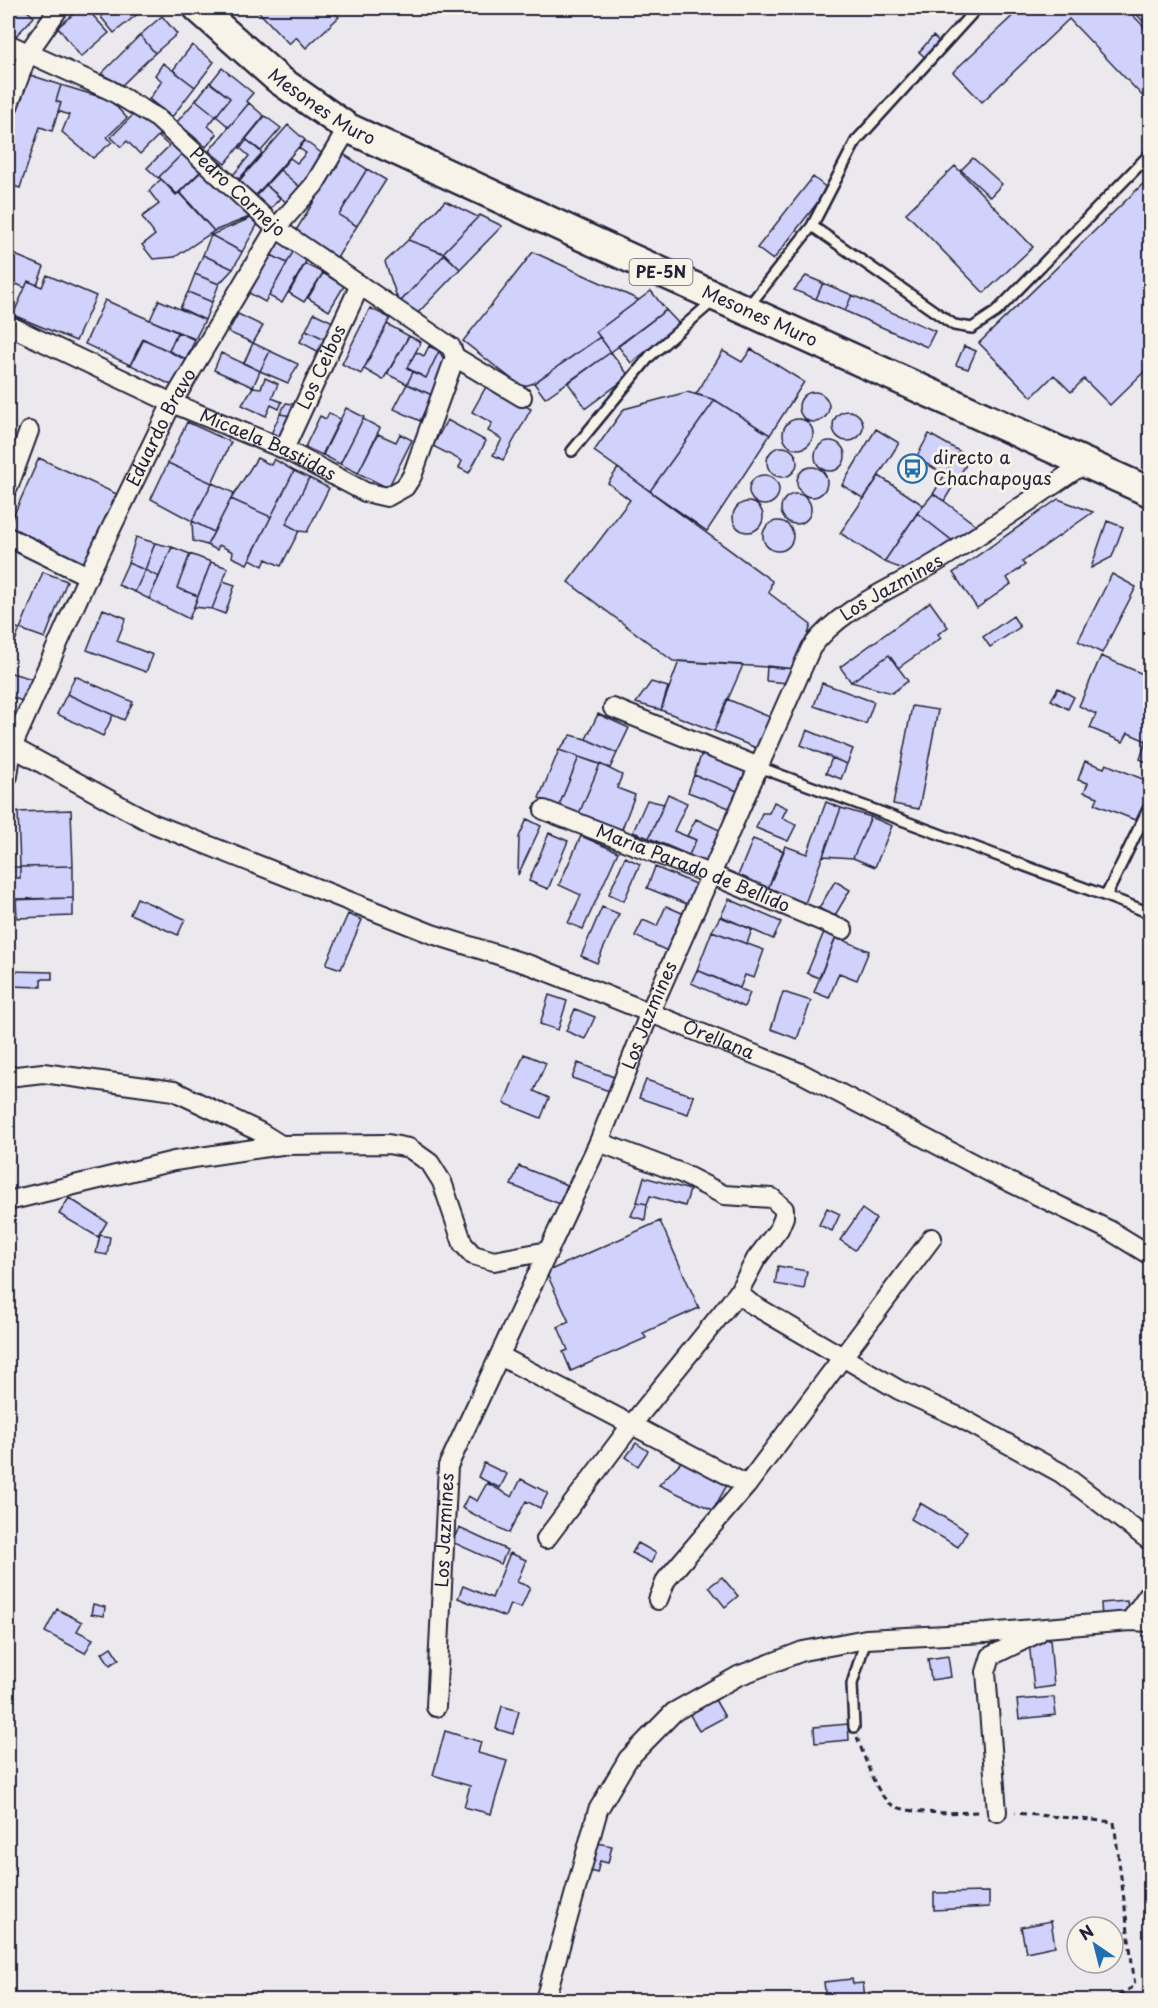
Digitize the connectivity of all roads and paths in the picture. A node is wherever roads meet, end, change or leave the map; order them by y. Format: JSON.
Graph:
{"nodes":[{"id":1,"x":59,"y":8,"type":"edge"},
{"id":2,"x":198,"y":8,"type":"edge"},
{"id":3,"x":977,"y":8,"type":"edge"},
{"id":4,"x":8,"y":44,"type":"edge"},
{"id":5,"x":28,"y":53,"type":"junction"},
{"id":6,"x":8,"y":107,"type":"edge"},
{"id":7,"x":348,"y":128,"type":"junction"},
{"id":8,"x":1150,"y":154,"type":"edge"},
{"id":9,"x":812,"y":226,"type":"junction"},
{"id":10,"x":276,"y":228,"type":"junction"},
{"id":11,"x":360,"y":285,"type":"junction"},
{"id":12,"x":717,"y":297,"type":"junction"},
{"id":13,"x":746,"y":310,"type":"junction"},
{"id":14,"x":8,"y":325,"type":"edge"},
{"id":15,"x":455,"y":357,"type":"junction"},
{"id":16,"x":522,"y":397,"type":"dead end"},
{"id":17,"x":172,"y":403,"type":"junction"},
{"id":18,"x":28,"y":431,"type":"dead end"},
{"id":19,"x":284,"y":449,"type":"junction"},
{"id":20,"x":572,"y":450,"type":"dead end"},
{"id":21,"x":1085,"y":463,"type":"junction"},
{"id":22,"x":8,"y":488,"type":"edge"},
{"id":23,"x":1150,"y":492,"type":"edge"},
{"id":24,"x":8,"y":537,"type":"edge"},
{"id":25,"x":88,"y":576,"type":"junction"},
{"id":26,"x":613,"y":708,"type":"dead end"},
{"id":27,"x":10,"y":747,"type":"edge"},
{"id":28,"x":759,"y":767,"type":"junction"},
{"id":29,"x":8,"y":776,"type":"edge"},
{"id":30,"x":1150,"y":805,"type":"edge"},
{"id":31,"x":544,"y":810,"type":"dead end"},
{"id":32,"x":712,"y":875,"type":"junction"},
{"id":33,"x":1106,"y":896,"type":"junction"},
{"id":34,"x":1150,"y":913,"type":"edge"},
{"id":35,"x":843,"y":930,"type":"dead end"},
{"id":36,"x":650,"y":1012,"type":"junction"},
{"id":37,"x":8,"y":1077,"type":"edge"},
{"id":38,"x":599,"y":1142,"type":"junction"},
{"id":39,"x":281,"y":1145,"type":"junction"},
{"id":40,"x":8,"y":1201,"type":"edge"},
{"id":41,"x":932,"y":1238,"type":"dead end"},
{"id":42,"x":548,"y":1251,"type":"junction"},
{"id":43,"x":1150,"y":1255,"type":"edge"},
{"id":44,"x":738,"y":1293,"type":"junction"},
{"id":45,"x":500,"y":1356,"type":"junction"},
{"id":46,"x":844,"y":1356,"type":"junction"},
{"id":47,"x":633,"y":1423,"type":"junction"},
{"id":48,"x":747,"y":1485,"type":"junction"},
{"id":49,"x":546,"y":1539,"type":"dead end"},
{"id":50,"x":1150,"y":1541,"type":"edge"},
{"id":51,"x":1150,"y":1592,"type":"edge"},
{"id":52,"x":658,"y":1600,"type":"dead end"},
{"id":53,"x":1130,"y":1621,"type":"junction"},
{"id":54,"x":1150,"y":1622,"type":"edge"},
{"id":55,"x":1044,"y":1629,"type":"junction"},
{"id":56,"x":866,"y":1639,"type":"junction"},
{"id":57,"x":436,"y":1707,"type":"dead end"},
{"id":58,"x":854,"y":1727,"type":"joint"},
{"id":59,"x":998,"y":1812,"type":"junction"},
{"id":60,"x":545,"y":2001,"type":"edge"},
{"id":61,"x":994,"y":2001,"type":"edge"}],
"edges":[{"from":1,"to":5,"type":"street"},
{"from":2,"to":7,"type":"highway","name":"Mesones Muro","number":"PE-5N"},
{"from":3,"to":9,"type":"lane"},
{"from":4,"to":5,"type":"street","name":"Pedro Cornejo"},
{"from":5,"to":6,"type":"street"},
{"from":5,"to":10,"type":"street","name":"Pedro Cornejo"},
{"from":7,"to":10,"type":"street","name":"Eduardo Bravo"},
{"from":7,"to":12,"type":"highway","name":"Mesones Muro","number":"PE-5N"},
{"from":8,"to":9,"type":"lane"},
{"from":9,"to":13,"type":"lane"},
{"from":10,"to":11,"type":"street","name":"Pedro Cornejo"},
{"from":10,"to":17,"type":"street","name":"Eduardo Bravo"},
{"from":11,"to":15,"type":"street","name":"Pedro Cornejo"},
{"from":11,"to":19,"type":"street","name":"Los Ceibos"},
{"from":12,"to":13,"type":"highway","name":"Mesones Muro","number":"PE-5N"},
{"from":12,"to":20,"type":"lane"},
{"from":13,"to":21,"type":"highway","name":"Mesones Muro","number":"PE-5N"},
{"from":14,"to":17,"type":"street","name":"Micaela Bastidas"},
{"from":15,"to":16,"type":"street","name":"Pedro Cornejo"},
{"from":15,"to":19,"type":"street","name":"Micaela Bastidas"},
{"from":17,"to":19,"type":"street","name":"Micaela Bastidas"},
{"from":17,"to":25,"type":"street","name":"Eduardo Bravo"},
{"from":18,"to":22,"type":"street"},
{"from":21,"to":23,"type":"highway","name":"Mesones Muro","number":"PE-5N"},
{"from":21,"to":28,"type":"street","name":"Los Jazmines"},
{"from":24,"to":25,"type":"street"},
{"from":25,"to":27,"type":"street","name":"Eduardo Bravo"},
{"from":26,"to":28,"type":"street"},
{"from":27,"to":29,"type":"street","name":"Eduardo Bravo"},
{"from":27,"to":36,"type":"street","name":"Orellana"},
{"from":28,"to":32,"type":"street","name":"Los Jazmines"},
{"from":28,"to":33,"type":"lane"},
{"from":30,"to":33,"type":"lane"},
{"from":31,"to":32,"type":"street","name":"María Parado de Bellido"},
{"from":32,"to":35,"type":"street","name":"María Parado de Bellido"},
{"from":32,"to":36,"type":"street","name":"Los Jazmines"},
{"from":33,"to":34,"type":"lane"},
{"from":36,"to":38,"type":"street","name":"Los Jazmines"},
{"from":36,"to":43,"type":"street","name":"Orellana"},
{"from":37,"to":39,"type":"street"},
{"from":38,"to":42,"type":"street","name":"Los Jazmines"},
{"from":38,"to":44,"type":"street"},
{"from":39,"to":40,"type":"street"},
{"from":39,"to":42,"type":"street"},
{"from":41,"to":46,"type":"street"},
{"from":42,"to":45,"type":"street","name":"Los Jazmines"},
{"from":44,"to":46,"type":"street"},
{"from":44,"to":47,"type":"street"},
{"from":45,"to":47,"type":"street"},
{"from":45,"to":57,"type":"street","name":"Los Jazmines"},
{"from":46,"to":48,"type":"street"},
{"from":46,"to":50,"type":"street"},
{"from":47,"to":48,"type":"street"},
{"from":47,"to":49,"type":"street"},
{"from":48,"to":52,"type":"street"},
{"from":51,"to":53,"type":"street"},
{"from":53,"to":54,"type":"street"},
{"from":53,"to":55,"type":"street"},
{"from":55,"to":56,"type":"street"},
{"from":55,"to":59,"type":"street"},
{"from":56,"to":58,"type":"lane"},
{"from":56,"to":60,"type":"street"},
{"from":58,"to":59,"type":"path"},
{"from":59,"to":61,"type":"path"}]}
